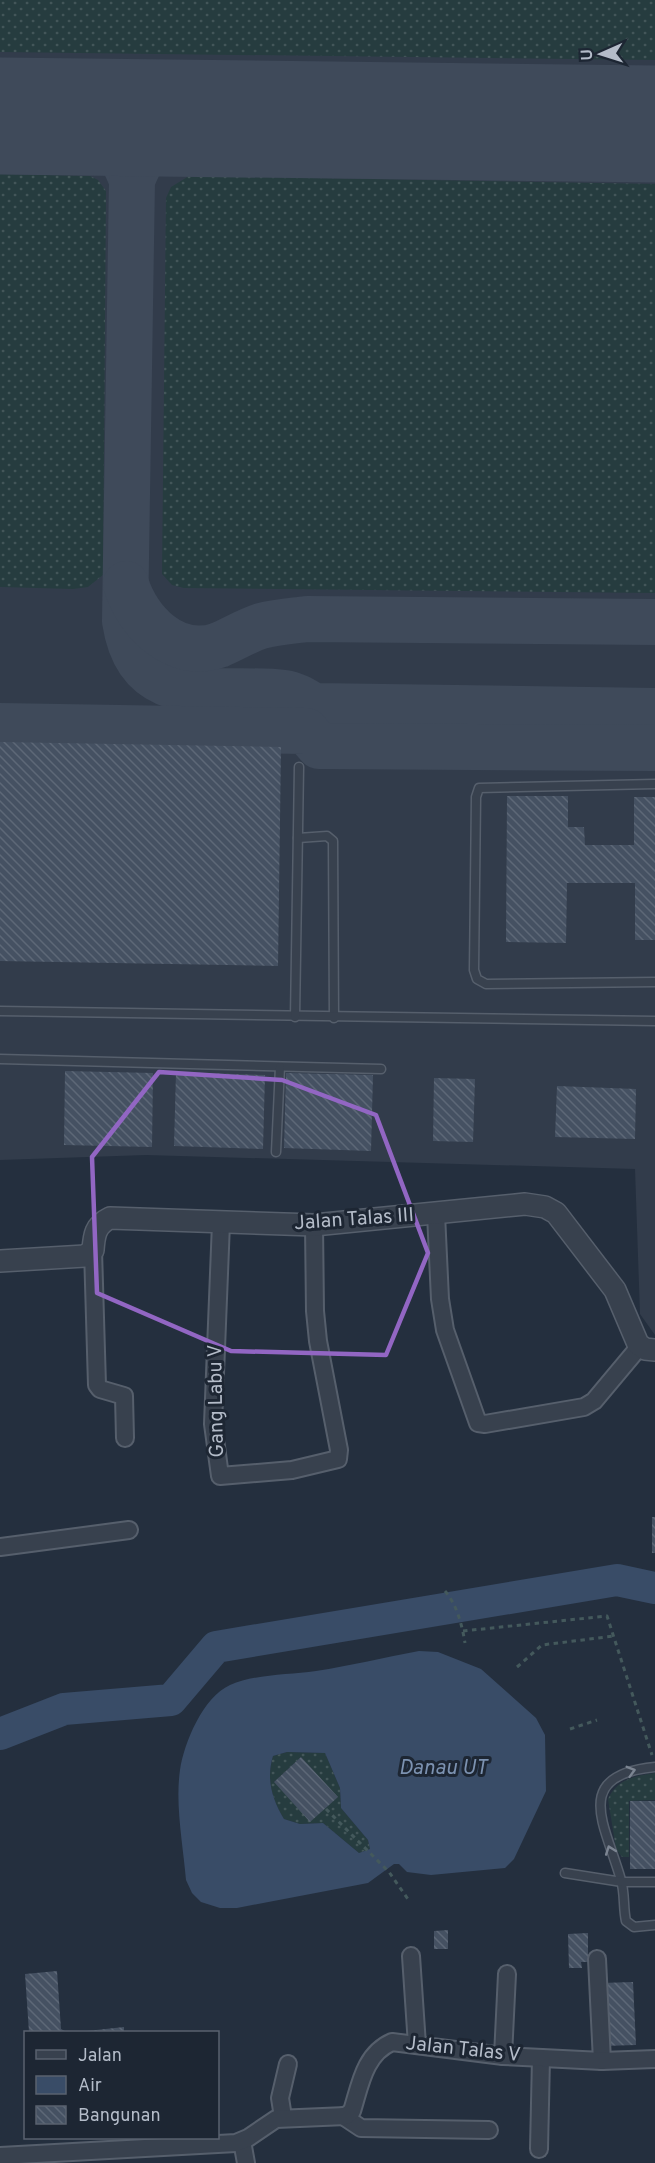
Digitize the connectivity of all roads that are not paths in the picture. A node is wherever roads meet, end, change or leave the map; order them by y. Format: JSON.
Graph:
{"nodes":[{"id":1,"x":299,"y":767,"type":"dead end"},
{"id":2,"x":655,"y":784,"type":"edge"},
{"id":3,"x":298,"y":838,"type":"junction"},
{"id":4,"x":655,"y":982,"type":"edge"},
{"id":5,"x":0,"y":1011,"type":"edge"},
{"id":6,"x":295,"y":1017,"type":"junction"},
{"id":7,"x":334,"y":1018,"type":"junction"},
{"id":8,"x":655,"y":1021,"type":"edge"},
{"id":9,"x":0,"y":1059,"type":"edge"},
{"id":10,"x":280,"y":1067,"type":"junction"},
{"id":11,"x":381,"y":1069,"type":"dead end"},
{"id":12,"x":276,"y":1152,"type":"dead end"},
{"id":13,"x":436,"y":1214,"type":"junction"},
{"id":14,"x":221,"y":1223,"type":"junction"},
{"id":15,"x":314,"y":1225,"type":"junction"},
{"id":16,"x":93,"y":1250,"type":"junction"},
{"id":17,"x":0,"y":1261,"type":"edge"},
{"id":18,"x":648,"y":1348,"type":"edge"},
{"id":19,"x":125,"y":1438,"type":"dead end"},
{"id":20,"x":129,"y":1530,"type":"dead end"},
{"id":21,"x":0,"y":1547,"type":"edge"},
{"id":22,"x":655,"y":1766,"type":"edge"},
{"id":23,"x":565,"y":1873,"type":"dead end"},
{"id":24,"x":622,"y":1882,"type":"junction"},
{"id":25,"x":655,"y":1882,"type":"edge"},
{"id":26,"x":655,"y":1925,"type":"edge"},
{"id":27,"x":411,"y":1956,"type":"dead end"},
{"id":28,"x":597,"y":1959,"type":"dead end"},
{"id":29,"x":507,"y":1974,"type":"dead end"},
{"id":30,"x":417,"y":2045,"type":"junction"},
{"id":31,"x":502,"y":2056,"type":"junction"},
{"id":32,"x":542,"y":2058,"type":"junction"},
{"id":33,"x":655,"y":2059,"type":"edge"},
{"id":34,"x":602,"y":2061,"type":"junction"},
{"id":35,"x":288,"y":2064,"type":"dead end"},
{"id":36,"x":343,"y":2116,"type":"junction"},
{"id":37,"x":283,"y":2117,"type":"junction"},
{"id":38,"x":489,"y":2130,"type":"dead end"},
{"id":39,"x":242,"y":2141,"type":"junction"},
{"id":40,"x":539,"y":2149,"type":"dead end"},
{"id":41,"x":1,"y":2158,"type":"edge"},
{"id":42,"x":246,"y":2163,"type":"edge"}],
"edges":[{"from":1,"to":3,"type":"lane"},
{"from":2,"to":4,"type":"lane"},
{"from":3,"to":6,"type":"lane"},
{"from":3,"to":7,"type":"lane"},
{"from":5,"to":6,"type":"lane"},
{"from":6,"to":7,"type":"lane"},
{"from":7,"to":8,"type":"lane"},
{"from":9,"to":10,"type":"lane"},
{"from":10,"to":11,"type":"lane"},
{"from":10,"to":12,"type":"lane"},
{"from":13,"to":15,"type":"street","name":"Jalan Talas III"},
{"from":13,"to":18,"type":"street","name":"Jalan Talas III"},
{"from":13,"to":18,"type":"street"},
{"from":14,"to":15,"type":"street","name":"Jalan Talas III"},
{"from":14,"to":15,"type":"street","name":"Gang Labu V"},
{"from":14,"to":16,"type":"street","name":"Jalan Talas III"},
{"from":16,"to":17,"type":"street"},
{"from":16,"to":19,"type":"street"},
{"from":20,"to":21,"type":"street"},
{"from":24,"to":22,"type":"lane","one_way":true},
{"from":23,"to":24,"type":"lane"},
{"from":24,"to":25,"type":"lane"},
{"from":24,"to":26,"type":"lane"},
{"from":27,"to":30,"type":"street"},
{"from":28,"to":34,"type":"street"},
{"from":29,"to":31,"type":"street"},
{"from":30,"to":31,"type":"street","name":"Jalan Talas V"},
{"from":30,"to":36,"type":"street","name":"Jalan Talas V"},
{"from":31,"to":32,"type":"street","name":"Jalan Talas V"},
{"from":32,"to":34,"type":"street","name":"Jalan Talas V"},
{"from":32,"to":40,"type":"street"},
{"from":33,"to":34,"type":"street","name":"Jalan Talas V"},
{"from":35,"to":37,"type":"street"},
{"from":36,"to":37,"type":"street"},
{"from":36,"to":38,"type":"street"},
{"from":37,"to":39,"type":"street"},
{"from":39,"to":41,"type":"street"},
{"from":39,"to":42,"type":"street"}]}
